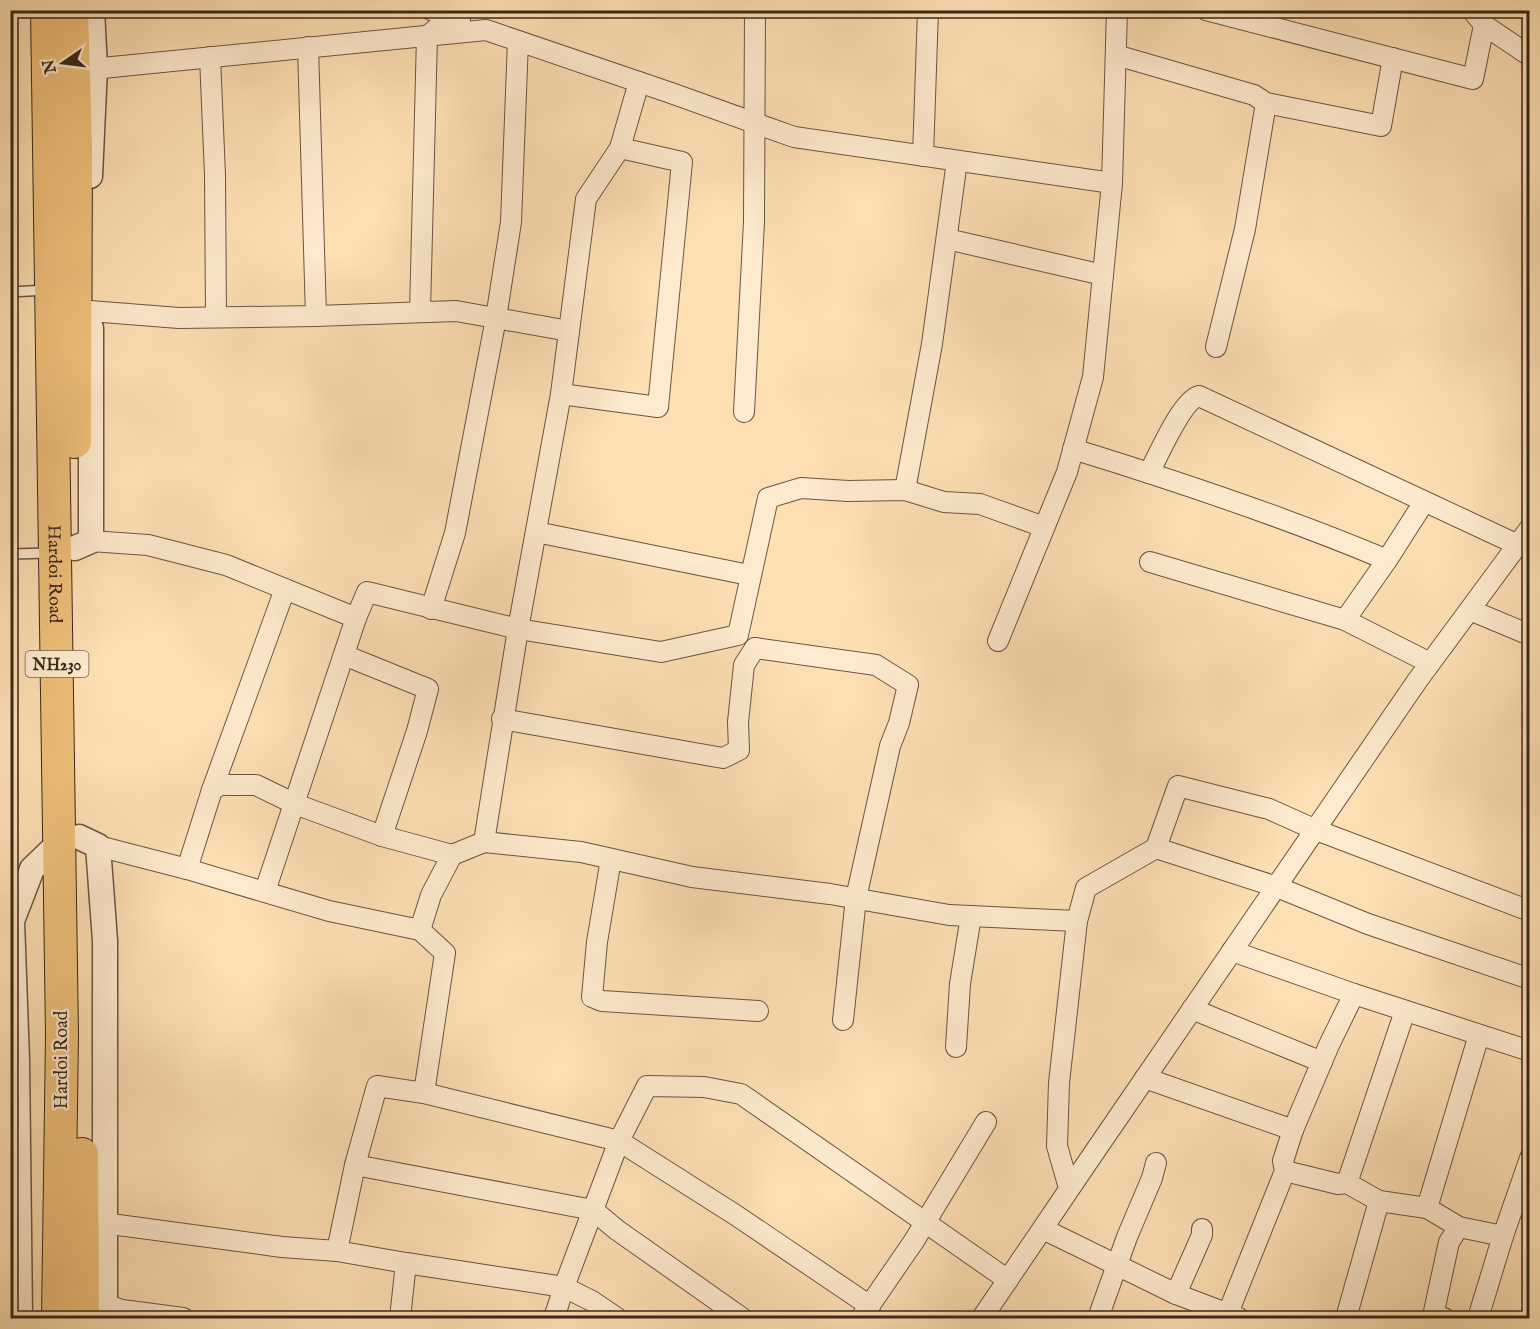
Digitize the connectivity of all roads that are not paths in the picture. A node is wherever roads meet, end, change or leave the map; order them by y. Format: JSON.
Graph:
{"nodes":[{"id":1,"x":47,"y":10,"type":"edge"},
{"id":2,"x":72,"y":10,"type":"edge"},
{"id":3,"x":92,"y":10,"type":"edge"},
{"id":4,"x":431,"y":10,"type":"edge"},
{"id":5,"x":755,"y":10,"type":"edge"},
{"id":6,"x":1117,"y":10,"type":"edge"},
{"id":7,"x":1206,"y":10,"type":"edge"},
{"id":8,"x":927,"y":11,"type":"edge"},
{"id":9,"x":451,"y":17,"type":"junction"},
{"id":10,"x":1478,"y":17,"type":"edge"},
{"id":11,"x":486,"y":30,"type":"junction"},
{"id":12,"x":427,"y":36,"type":"junction"},
{"id":13,"x":518,"y":41,"type":"junction"},
{"id":14,"x":308,"y":47,"type":"junction"},
{"id":15,"x":1116,"y":55,"type":"junction"},
{"id":16,"x":1530,"y":56,"type":"edge"},
{"id":17,"x":210,"y":57,"type":"junction"},
{"id":18,"x":1393,"y":58,"type":"junction"},
{"id":19,"x":84,"y":70,"type":"junction"},
{"id":20,"x":639,"y":82,"type":"junction"},
{"id":21,"x":1266,"y":102,"type":"junction"},
{"id":22,"x":753,"y":122,"type":"junction"},
{"id":23,"x":620,"y":148,"type":"junction"},
{"id":24,"x":923,"y":156,"type":"junction"},
{"id":25,"x":957,"y":161,"type":"junction"},
{"id":26,"x":1112,"y":183,"type":"junction"},
{"id":27,"x":947,"y":239,"type":"junction"},
{"id":28,"x":1103,"y":274,"type":"junction"},
{"id":29,"x":52,"y":290,"type":"junction"},
{"id":30,"x":10,"y":292,"type":"edge"},
{"id":31,"x":90,"y":311,"type":"junction"},
{"id":32,"x":420,"y":312,"type":"junction"},
{"id":33,"x":316,"y":316,"type":"junction"},
{"id":34,"x":216,"y":317,"type":"junction"},
{"id":35,"x":496,"y":318,"type":"junction"},
{"id":36,"x":569,"y":331,"type":"junction"},
{"id":37,"x":1216,"y":347,"type":"dead end"},
{"id":38,"x":561,"y":394,"type":"junction"},
{"id":39,"x":744,"y":412,"type":"dead end"},
{"id":40,"x":1073,"y":449,"type":"junction"},
{"id":41,"x":1149,"y":472,"type":"junction"},
{"id":42,"x":905,"y":490,"type":"junction"},
{"id":43,"x":1424,"y":502,"type":"junction"},
{"id":44,"x":1044,"y":527,"type":"junction"},
{"id":45,"x":1530,"y":528,"type":"edge"},
{"id":46,"x":536,"y":532,"type":"junction"},
{"id":47,"x":1518,"y":545,"type":"junction"},
{"id":48,"x":74,"y":547,"type":"junction"},
{"id":49,"x":10,"y":554,"type":"edge"},
{"id":50,"x":1387,"y":560,"type":"junction"},
{"id":51,"x":1150,"y":562,"type":"dead end"},
{"id":52,"x":749,"y":575,"type":"junction"},
{"id":53,"x":285,"y":589,"type":"junction"},
{"id":54,"x":431,"y":609,"type":"junction"},
{"id":55,"x":1470,"y":610,"type":"junction"},
{"id":56,"x":356,"y":618,"type":"junction"},
{"id":57,"x":1345,"y":620,"type":"junction"},
{"id":58,"x":518,"y":629,"type":"junction"},
{"id":59,"x":1530,"y":634,"type":"edge"},
{"id":60,"x":998,"y":641,"type":"dead end"},
{"id":61,"x":344,"y":656,"type":"junction"},
{"id":62,"x":1430,"y":663,"type":"junction"},
{"id":63,"x":502,"y":719,"type":"junction"},
{"id":64,"x":213,"y":790,"type":"junction"},
{"id":65,"x":295,"y":804,"type":"junction"},
{"id":66,"x":1316,"y":830,"type":"junction"},
{"id":67,"x":382,"y":836,"type":"junction"},
{"id":68,"x":79,"y":842,"type":"junction"},
{"id":69,"x":484,"y":842,"type":"junction"},
{"id":70,"x":1156,"y":848,"type":"junction"},
{"id":71,"x":452,"y":855,"type":"junction"},
{"id":72,"x":611,"y":859,"type":"junction"},
{"id":73,"x":188,"y":868,"type":"junction"},
{"id":74,"x":1277,"y":886,"type":"junction"},
{"id":75,"x":265,"y":891,"type":"junction"},
{"id":76,"x":856,"y":898,"type":"junction"},
{"id":77,"x":1530,"y":911,"type":"edge"},
{"id":78,"x":970,"y":916,"type":"junction"},
{"id":79,"x":1077,"y":921,"type":"junction"},
{"id":80,"x":420,"y":930,"type":"junction"},
{"id":81,"x":1232,"y":951,"type":"junction"},
{"id":82,"x":1530,"y":979,"type":"edge"},
{"id":83,"x":1354,"y":994,"type":"junction"},
{"id":84,"x":1192,"y":1009,"type":"junction"},
{"id":85,"x":758,"y":1011,"type":"dead end"},
{"id":86,"x":1405,"y":1011,"type":"junction"},
{"id":87,"x":843,"y":1020,"type":"dead end"},
{"id":88,"x":1479,"y":1035,"type":"junction"},
{"id":89,"x":956,"y":1047,"type":"dead end"},
{"id":90,"x":1530,"y":1051,"type":"edge"},
{"id":91,"x":1322,"y":1062,"type":"junction"},
{"id":92,"x":1145,"y":1078,"type":"junction"},
{"id":93,"x":424,"y":1093,"type":"junction"},
{"id":94,"x":986,"y":1122,"type":"dead end"},
{"id":95,"x":1293,"y":1130,"type":"junction"},
{"id":96,"x":619,"y":1141,"type":"junction"},
{"id":97,"x":1530,"y":1158,"type":"edge"},
{"id":98,"x":1156,"y":1163,"type":"dead end"},
{"id":99,"x":356,"y":1165,"type":"junction"},
{"id":100,"x":1285,"y":1171,"type":"junction"},
{"id":101,"x":1347,"y":1183,"type":"junction"},
{"id":102,"x":1070,"y":1188,"type":"junction"},
{"id":103,"x":82,"y":1191,"type":"junction"},
{"id":104,"x":1379,"y":1201,"type":"junction"},
{"id":105,"x":1427,"y":1208,"type":"junction"},
{"id":106,"x":593,"y":1210,"type":"junction"},
{"id":107,"x":105,"y":1217,"type":"junction"},
{"id":108,"x":925,"y":1223,"type":"junction"},
{"id":109,"x":1460,"y":1227,"type":"junction"},
{"id":110,"x":1043,"y":1228,"type":"junction"},
{"id":111,"x":1202,"y":1229,"type":"dead end"},
{"id":112,"x":1503,"y":1236,"type":"junction"},
{"id":113,"x":337,"y":1251,"type":"junction"},
{"id":114,"x":406,"y":1263,"type":"junction"},
{"id":115,"x":1118,"y":1265,"type":"junction"},
{"id":116,"x":1008,"y":1280,"type":"junction"},
{"id":117,"x":564,"y":1287,"type":"junction"},
{"id":118,"x":1176,"y":1294,"type":"junction"},
{"id":119,"x":94,"y":1310,"type":"edge"},
{"id":120,"x":866,"y":1312,"type":"edge"},
{"id":121,"x":1234,"y":1316,"type":"edge"},
{"id":122,"x":20,"y":1318,"type":"edge"},
{"id":123,"x":58,"y":1318,"type":"edge"},
{"id":124,"x":183,"y":1318,"type":"edge"},
{"id":125,"x":400,"y":1318,"type":"edge"},
{"id":126,"x":554,"y":1318,"type":"edge"},
{"id":127,"x":617,"y":1318,"type":"edge"},
{"id":128,"x":742,"y":1318,"type":"edge"},
{"id":129,"x":982,"y":1318,"type":"edge"},
{"id":130,"x":1098,"y":1318,"type":"edge"},
{"id":131,"x":1346,"y":1318,"type":"edge"},
{"id":132,"x":1444,"y":1318,"type":"edge"},
{"id":133,"x":1478,"y":1318,"type":"edge"}],
"edges":[{"from":1,"to":29,"type":"highway","name":"Hardoi Road","number":"NH230"},
{"from":2,"to":19,"type":"highway","name":"Hardoi Road","number":"NH230"},
{"from":3,"to":19,"type":"street"},
{"from":4,"to":9,"type":"street"},
{"from":5,"to":22,"type":"street"},
{"from":6,"to":15,"type":"street"},
{"from":7,"to":18,"type":"street"},
{"from":8,"to":24,"type":"street"},
{"from":9,"to":11,"type":"street"},
{"from":9,"to":12,"type":"street"},
{"from":10,"to":16,"type":"street"},
{"from":10,"to":18,"type":"street"},
{"from":11,"to":12,"type":"street"},
{"from":11,"to":13,"type":"street"},
{"from":12,"to":14,"type":"street"},
{"from":12,"to":32,"type":"street"},
{"from":13,"to":20,"type":"street"},
{"from":13,"to":35,"type":"street"},
{"from":14,"to":17,"type":"street"},
{"from":14,"to":33,"type":"street"},
{"from":15,"to":21,"type":"street"},
{"from":15,"to":26,"type":"street"},
{"from":17,"to":19,"type":"street"},
{"from":17,"to":34,"type":"street"},
{"from":18,"to":21,"type":"street"},
{"from":19,"to":31,"type":"street"},
{"from":19,"to":48,"type":"highway","name":"Hardoi Road","number":"NH230"},
{"from":20,"to":22,"type":"street"},
{"from":20,"to":23,"type":"street"},
{"from":21,"to":37,"type":"street"},
{"from":22,"to":24,"type":"street"},
{"from":22,"to":39,"type":"street"},
{"from":23,"to":36,"type":"street"},
{"from":23,"to":38,"type":"street"},
{"from":24,"to":25,"type":"street"},
{"from":25,"to":26,"type":"street"},
{"from":25,"to":27,"type":"street"},
{"from":26,"to":28,"type":"street"},
{"from":27,"to":28,"type":"street"},
{"from":27,"to":42,"type":"street"},
{"from":28,"to":40,"type":"street"},
{"from":29,"to":30,"type":"lane"},
{"from":29,"to":48,"type":"highway","name":"Hardoi Road","number":"NH230"},
{"from":31,"to":34,"type":"street"},
{"from":31,"to":48,"type":"street"},
{"from":32,"to":33,"type":"street"},
{"from":32,"to":35,"type":"street"},
{"from":33,"to":34,"type":"street"},
{"from":35,"to":36,"type":"street"},
{"from":35,"to":54,"type":"street"},
{"from":36,"to":38,"type":"street"},
{"from":38,"to":46,"type":"street"},
{"from":40,"to":41,"type":"street"},
{"from":40,"to":44,"type":"street"},
{"from":41,"to":43,"type":"street"},
{"from":41,"to":50,"type":"street"},
{"from":42,"to":44,"type":"street"},
{"from":42,"to":52,"type":"street"},
{"from":43,"to":47,"type":"street"},
{"from":43,"to":50,"type":"street"},
{"from":44,"to":60,"type":"street"},
{"from":45,"to":47,"type":"street"},
{"from":46,"to":52,"type":"street"},
{"from":46,"to":58,"type":"street"},
{"from":47,"to":55,"type":"street"},
{"from":48,"to":49,"type":"lane"},
{"from":48,"to":53,"type":"street"},
{"from":48,"to":68,"type":"highway","name":"Hardoi Road","number":"NH230"},
{"from":50,"to":57,"type":"street"},
{"from":51,"to":57,"type":"street"},
{"from":52,"to":58,"type":"street"},
{"from":53,"to":56,"type":"street"},
{"from":53,"to":64,"type":"street"},
{"from":54,"to":56,"type":"street"},
{"from":54,"to":58,"type":"street"},
{"from":55,"to":59,"type":"street"},
{"from":55,"to":62,"type":"street"},
{"from":56,"to":61,"type":"street"},
{"from":57,"to":62,"type":"street"},
{"from":58,"to":63,"type":"street"},
{"from":61,"to":65,"type":"street"},
{"from":61,"to":67,"type":"street"},
{"from":62,"to":66,"type":"street"},
{"from":63,"to":69,"type":"street"},
{"from":63,"to":76,"type":"street"},
{"from":64,"to":65,"type":"street"},
{"from":64,"to":73,"type":"street"},
{"from":65,"to":67,"type":"street"},
{"from":65,"to":75,"type":"street"},
{"from":66,"to":70,"type":"street"},
{"from":66,"to":74,"type":"street"},
{"from":66,"to":77,"type":"street"},
{"from":67,"to":71,"type":"street"},
{"from":68,"to":73,"type":"street"},
{"from":68,"to":103,"type":"highway","name":"Hardoi Road","number":"NH230"},
{"from":68,"to":107,"type":"street"},
{"from":68,"to":122,"type":"street"},
{"from":68,"to":123,"type":"highway","name":"Hardoi Road","number":"NH230"},
{"from":69,"to":71,"type":"street"},
{"from":69,"to":72,"type":"street"},
{"from":70,"to":74,"type":"street"},
{"from":70,"to":79,"type":"street"},
{"from":71,"to":80,"type":"street"},
{"from":72,"to":76,"type":"street"},
{"from":72,"to":85,"type":"street"},
{"from":73,"to":75,"type":"street"},
{"from":74,"to":81,"type":"street"},
{"from":74,"to":82,"type":"street"},
{"from":75,"to":80,"type":"street"},
{"from":76,"to":78,"type":"street"},
{"from":76,"to":87,"type":"street"},
{"from":78,"to":79,"type":"street"},
{"from":78,"to":89,"type":"street"},
{"from":79,"to":102,"type":"street"},
{"from":80,"to":93,"type":"street"},
{"from":81,"to":83,"type":"street"},
{"from":81,"to":84,"type":"street"},
{"from":83,"to":86,"type":"street"},
{"from":83,"to":91,"type":"street"},
{"from":84,"to":91,"type":"street"},
{"from":84,"to":92,"type":"street"},
{"from":86,"to":88,"type":"street"},
{"from":86,"to":101,"type":"street"},
{"from":88,"to":90,"type":"street"},
{"from":88,"to":105,"type":"street"},
{"from":91,"to":95,"type":"street"},
{"from":92,"to":95,"type":"street"},
{"from":92,"to":102,"type":"street"},
{"from":93,"to":96,"type":"street"},
{"from":93,"to":99,"type":"street"},
{"from":94,"to":108,"type":"street"},
{"from":95,"to":100,"type":"street"},
{"from":96,"to":106,"type":"street"},
{"from":96,"to":108,"type":"street"},
{"from":96,"to":120,"type":"street"},
{"from":97,"to":112,"type":"street"},
{"from":98,"to":115,"type":"street"},
{"from":99,"to":106,"type":"street"},
{"from":99,"to":113,"type":"street"},
{"from":100,"to":101,"type":"street"},
{"from":100,"to":121,"type":"street"},
{"from":101,"to":104,"type":"street"},
{"from":102,"to":110,"type":"street"},
{"from":103,"to":107,"type":"street"},
{"from":103,"to":119,"type":"highway","name":"Hardoi Road","number":"NH230"},
{"from":104,"to":105,"type":"street"},
{"from":104,"to":131,"type":"street"},
{"from":105,"to":109,"type":"street"},
{"from":106,"to":117,"type":"street"},
{"from":106,"to":128,"type":"street"},
{"from":107,"to":113,"type":"street"},
{"from":107,"to":119,"type":"street"},
{"from":108,"to":116,"type":"street"},
{"from":108,"to":120,"type":"street"},
{"from":109,"to":112,"type":"street"},
{"from":109,"to":132,"type":"street"},
{"from":110,"to":115,"type":"street"},
{"from":110,"to":116,"type":"street"},
{"from":111,"to":118,"type":"street"},
{"from":112,"to":133,"type":"street"},
{"from":113,"to":114,"type":"street"},
{"from":114,"to":117,"type":"street"},
{"from":114,"to":125,"type":"street"},
{"from":115,"to":118,"type":"street"},
{"from":115,"to":130,"type":"street"},
{"from":116,"to":129,"type":"street"},
{"from":117,"to":126,"type":"street"},
{"from":117,"to":127,"type":"street"},
{"from":118,"to":121,"type":"street"},
{"from":119,"to":124,"type":"street"}]}
